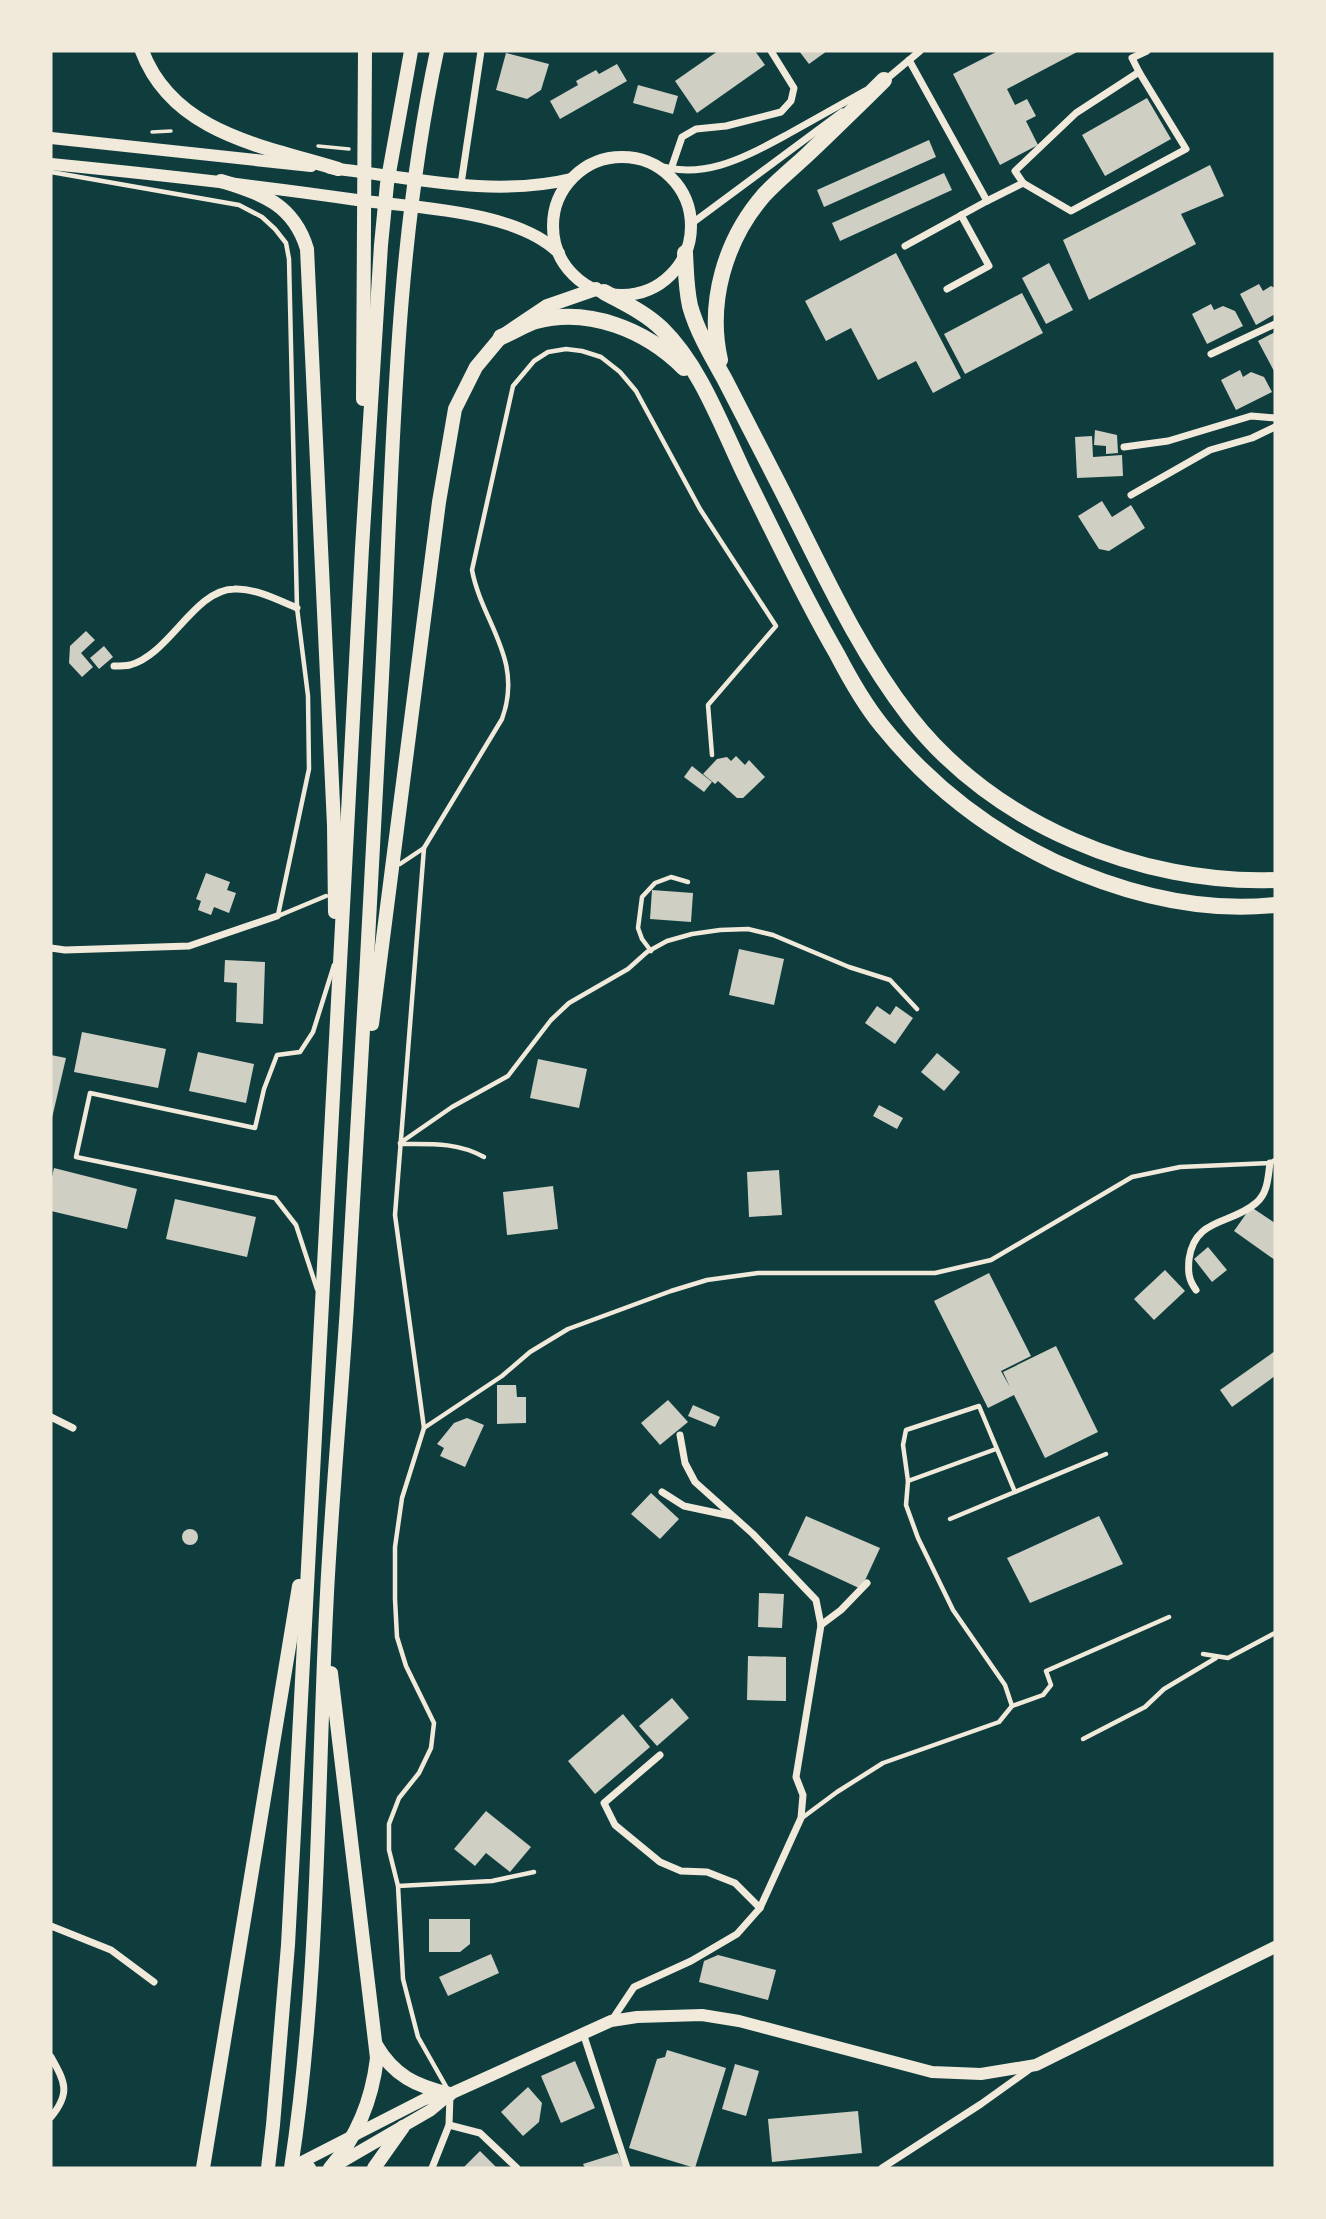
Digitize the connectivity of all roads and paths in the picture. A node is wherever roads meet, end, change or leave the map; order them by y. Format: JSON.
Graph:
{"nodes":[{"id":1,"x":142,"y":51,"type":"edge"},
{"id":2,"x":365,"y":51,"type":"edge"},
{"id":3,"x":411,"y":51,"type":"edge"},
{"id":4,"x":437,"y":51,"type":"edge"},
{"id":5,"x":481,"y":51,"type":"edge"},
{"id":6,"x":771,"y":51,"type":"edge"},
{"id":7,"x":920,"y":51,"type":"edge"},
{"id":8,"x":1147,"y":51,"type":"edge"},
{"id":9,"x":909,"y":60,"type":"junction"},
{"id":10,"x":1139,"y":72,"type":"junction"},
{"id":11,"x":884,"y":80,"type":"junction"},
{"id":12,"x":51,"y":138,"type":"edge"},
{"id":13,"x":51,"y":164,"type":"edge"},
{"id":14,"x":653,"y":164,"type":"junction"},
{"id":15,"x":338,"y":169,"type":"junction"},
{"id":16,"x":671,"y":169,"type":"junction"},
{"id":17,"x":51,"y":172,"type":"edge"},
{"id":18,"x":571,"y":179,"type":"junction"},
{"id":19,"x":221,"y":181,"type":"junction"},
{"id":20,"x":1023,"y":183,"type":"junction"},
{"id":21,"x":461,"y":184,"type":"junction"},
{"id":22,"x":987,"y":201,"type":"junction"},
{"id":23,"x":961,"y":215,"type":"junction"},
{"id":24,"x":691,"y":224,"type":"junction"},
{"id":25,"x":905,"y":246,"type":"dead end"},
{"id":26,"x":559,"y":253,"type":"junction"},
{"id":27,"x":685,"y":253,"type":"junction"},
{"id":28,"x":947,"y":289,"type":"dead end"},
{"id":29,"x":600,"y":291,"type":"junction"},
{"id":30,"x":1275,"y":324,"type":"edge"},
{"id":31,"x":502,"y":337,"type":"junction"},
{"id":32,"x":1210,"y":354,"type":"dead end"},
{"id":33,"x":724,"y":380,"type":"junction"},
{"id":34,"x":703,"y":390,"type":"junction"},
{"id":35,"x":1275,"y":418,"type":"edge"},
{"id":36,"x":1275,"y":427,"type":"edge"},
{"id":37,"x":1124,"y":447,"type":"dead end"},
{"id":38,"x":1131,"y":495,"type":"dead end"},
{"id":39,"x":362,"y":548,"type":"junction"},
{"id":40,"x":297,"y":608,"type":"junction"},
{"id":41,"x":114,"y":666,"type":"dead end"},
{"id":42,"x":712,"y":755,"type":"dead end"},
{"id":43,"x":424,"y":848,"type":"junction"},
{"id":44,"x":400,"y":864,"type":"dead end"},
{"id":45,"x":1275,"y":880,"type":"edge"},
{"id":46,"x":688,"y":882,"type":"dead end"},
{"id":47,"x":326,"y":896,"type":"dead end"},
{"id":48,"x":1275,"y":905,"type":"edge"},
{"id":49,"x":277,"y":916,"type":"junction"},
{"id":50,"x":51,"y":948,"type":"edge"},
{"id":51,"x":651,"y":951,"type":"junction"},
{"id":52,"x":335,"y":960,"type":"junction"},
{"id":53,"x":917,"y":1009,"type":"dead end"},
{"id":54,"x":336,"y":1048,"type":"junction"},
{"id":55,"x":356,"y":1143,"type":"junction"},
{"id":56,"x":399,"y":1144,"type":"junction"},
{"id":57,"x":484,"y":1157,"type":"dead end"},
{"id":58,"x":1273,"y":1162,"type":"edge"},
{"id":59,"x":1196,"y":1290,"type":"dead end"},
{"id":60,"x":322,"y":1304,"type":"junction"},
{"id":61,"x":51,"y":1417,"type":"edge"},
{"id":62,"x":73,"y":1428,"type":"dead end"},
{"id":63,"x":424,"y":1428,"type":"junction"},
{"id":64,"x":680,"y":1435,"type":"dead end"},
{"id":65,"x":996,"y":1448,"type":"junction"},
{"id":66,"x":1106,"y":1454,"type":"dead end"},
{"id":67,"x":908,"y":1481,"type":"junction"},
{"id":68,"x":662,"y":1492,"type":"dead end"},
{"id":69,"x":1015,"y":1492,"type":"junction"},
{"id":70,"x":311,"y":1516,"type":"junction"},
{"id":71,"x":732,"y":1516,"type":"junction"},
{"id":72,"x":950,"y":1519,"type":"dead end"},
{"id":73,"x":867,"y":1583,"type":"dead end"},
{"id":74,"x":1169,"y":1617,"type":"dead end"},
{"id":75,"x":821,"y":1625,"type":"junction"},
{"id":76,"x":325,"y":1631,"type":"junction"},
{"id":77,"x":1275,"y":1633,"type":"edge"},
{"id":78,"x":1203,"y":1654,"type":"dead end"},
{"id":79,"x":1216,"y":1658,"type":"junction"},
{"id":80,"x":1012,"y":1706,"type":"junction"},
{"id":81,"x":1083,"y":1739,"type":"dead end"},
{"id":82,"x":660,"y":1755,"type":"dead end"},
{"id":83,"x":801,"y":1818,"type":"junction"},
{"id":84,"x":534,"y":1872,"type":"dead end"},
{"id":85,"x":398,"y":1886,"type":"junction"},
{"id":86,"x":760,"y":1908,"type":"junction"},
{"id":87,"x":51,"y":1926,"type":"edge"},
{"id":88,"x":1275,"y":1947,"type":"edge"},
{"id":89,"x":154,"y":1982,"type":"dead end"},
{"id":90,"x":611,"y":2021,"type":"junction"},
{"id":91,"x":583,"y":2034,"type":"junction"},
{"id":92,"x":376,"y":2045,"type":"junction"},
{"id":93,"x":51,"y":2057,"type":"edge"},
{"id":94,"x":1036,"y":2065,"type":"junction"},
{"id":95,"x":450,"y":2094,"type":"junction"},
{"id":96,"x":51,"y":2116,"type":"edge"},
{"id":97,"x":449,"y":2125,"type":"junction"},
{"id":98,"x":402,"y":2127,"type":"junction"},
{"id":99,"x":355,"y":2135,"type":"junction"},
{"id":100,"x":203,"y":2165,"type":"edge"},
{"id":101,"x":297,"y":2167,"type":"edge"},
{"id":102,"x":268,"y":2168,"type":"edge"},
{"id":103,"x":330,"y":2168,"type":"edge"},
{"id":104,"x":374,"y":2168,"type":"edge"},
{"id":105,"x":432,"y":2168,"type":"edge"},
{"id":106,"x":517,"y":2168,"type":"edge"},
{"id":107,"x":627,"y":2168,"type":"edge"},
{"id":108,"x":882,"y":2168,"type":"edge"}],
"edges":[{"from":1,"to":15,"type":"highway"},
{"from":2,"to":39,"type":"highway"},
{"from":3,"to":39,"type":"highway"},
{"from":4,"to":55,"type":"highway"},
{"from":5,"to":21,"type":"street"},
{"from":6,"to":16,"type":"street"},
{"from":7,"to":9,"type":"street"},
{"from":8,"to":10,"type":"street"},
{"from":9,"to":11,"type":"street"},
{"from":9,"to":22,"type":"street"},
{"from":10,"to":20,"type":"street"},
{"from":10,"to":20,"type":"street"},
{"from":11,"to":16,"type":"street"},
{"from":11,"to":24,"type":"street"},
{"from":11,"to":33,"type":"highway"},
{"from":12,"to":15,"type":"main road"},
{"from":13,"to":19,"type":"main road"},
{"from":14,"to":16,"type":"street"},
{"from":14,"to":18,"type":"main road"},
{"from":14,"to":24,"type":"main road"},
{"from":15,"to":21,"type":"main road"},
{"from":17,"to":40,"type":"lane"},
{"from":18,"to":21,"type":"main road"},
{"from":18,"to":26,"type":"main road"},
{"from":19,"to":26,"type":"main road"},
{"from":19,"to":52,"type":"highway"},
{"from":20,"to":22,"type":"street"},
{"from":22,"to":23,"type":"street"},
{"from":23,"to":25,"type":"street"},
{"from":23,"to":28,"type":"street"},
{"from":24,"to":27,"type":"main road"},
{"from":26,"to":29,"type":"main road"},
{"from":27,"to":29,"type":"main road"},
{"from":27,"to":33,"type":"highway"},
{"from":29,"to":31,"type":"highway"},
{"from":29,"to":34,"type":"highway"},
{"from":30,"to":32,"type":"street"},
{"from":31,"to":34,"type":"highway"},
{"from":31,"to":55,"type":"highway"},
{"from":33,"to":45,"type":"highway"},
{"from":34,"to":48,"type":"highway"},
{"from":35,"to":37,"type":"street"},
{"from":36,"to":38,"type":"street"},
{"from":39,"to":54,"type":"highway"},
{"from":40,"to":41,"type":"street"},
{"from":40,"to":49,"type":"lane"},
{"from":42,"to":43,"type":"lane"},
{"from":43,"to":44,"type":"lane"},
{"from":43,"to":56,"type":"lane"},
{"from":46,"to":51,"type":"lane"},
{"from":47,"to":49,"type":"lane"},
{"from":49,"to":50,"type":"street"},
{"from":51,"to":53,"type":"lane"},
{"from":51,"to":56,"type":"lane"},
{"from":52,"to":54,"type":"highway"},
{"from":52,"to":60,"type":"lane"},
{"from":54,"to":60,"type":"highway"},
{"from":55,"to":76,"type":"highway"},
{"from":56,"to":57,"type":"lane"},
{"from":56,"to":63,"type":"lane"},
{"from":58,"to":59,"type":"street"},
{"from":58,"to":63,"type":"lane"},
{"from":60,"to":70,"type":"highway"},
{"from":61,"to":62,"type":"street"},
{"from":63,"to":85,"type":"lane"},
{"from":64,"to":71,"type":"street"},
{"from":65,"to":67,"type":"lane"},
{"from":65,"to":67,"type":"lane"},
{"from":65,"to":69,"type":"lane"},
{"from":66,"to":69,"type":"lane"},
{"from":67,"to":80,"type":"lane"},
{"from":68,"to":71,"type":"street"},
{"from":69,"to":72,"type":"lane"},
{"from":70,"to":100,"type":"highway"},
{"from":70,"to":102,"type":"highway"},
{"from":71,"to":75,"type":"street"},
{"from":73,"to":75,"type":"street"},
{"from":74,"to":80,"type":"lane"},
{"from":75,"to":83,"type":"street"},
{"from":76,"to":92,"type":"highway"},
{"from":76,"to":101,"type":"highway"},
{"from":77,"to":79,"type":"lane"},
{"from":78,"to":79,"type":"lane"},
{"from":79,"to":81,"type":"lane"},
{"from":80,"to":83,"type":"lane"},
{"from":82,"to":86,"type":"street"},
{"from":83,"to":86,"type":"street"},
{"from":84,"to":85,"type":"lane"},
{"from":85,"to":95,"type":"lane"},
{"from":86,"to":90,"type":"street"},
{"from":87,"to":89,"type":"street"},
{"from":88,"to":94,"type":"main road"},
{"from":90,"to":91,"type":"main road"},
{"from":90,"to":94,"type":"main road"},
{"from":91,"to":95,"type":"main road"},
{"from":91,"to":107,"type":"street"},
{"from":92,"to":95,"type":"highway"},
{"from":92,"to":99,"type":"highway"},
{"from":93,"to":96,"type":"street"},
{"from":94,"to":108,"type":"street"},
{"from":95,"to":97,"type":"street"},
{"from":95,"to":98,"type":"main road"},
{"from":95,"to":99,"type":"main road"},
{"from":97,"to":105,"type":"street"},
{"from":97,"to":106,"type":"street"},
{"from":98,"to":103,"type":"main road"},
{"from":98,"to":104,"type":"highway"},
{"from":99,"to":101,"type":"main road"},
{"from":99,"to":103,"type":"highway"}]}
